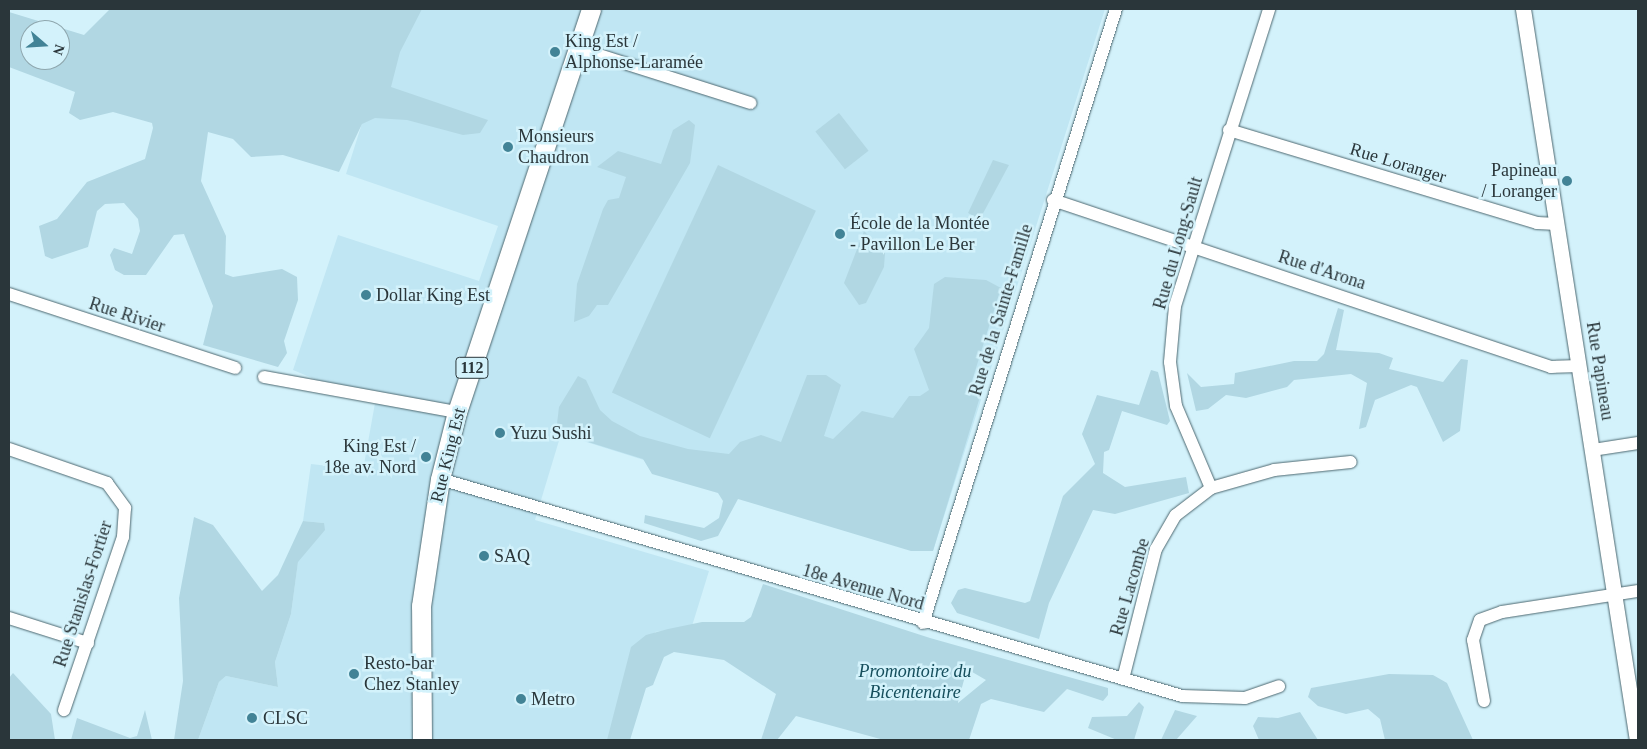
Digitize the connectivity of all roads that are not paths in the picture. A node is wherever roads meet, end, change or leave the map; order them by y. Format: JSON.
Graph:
{"nodes":[{"id":1,"x":590,"y":9,"type":"edge"},
{"id":2,"x":1116,"y":9,"type":"edge"},
{"id":3,"x":1269,"y":9,"type":"edge"},
{"id":4,"x":1523,"y":9,"type":"edge"},
{"id":5,"x":577,"y":48,"type":"junction"},
{"id":6,"x":750,"y":103,"type":"dead end"},
{"id":7,"x":1229,"y":130,"type":"junction"},
{"id":8,"x":1053,"y":200,"type":"junction"},
{"id":9,"x":1557,"y":224,"type":"junction"},
{"id":10,"x":1193,"y":246,"type":"junction"},
{"id":11,"x":9,"y":294,"type":"edge"},
{"id":12,"x":1580,"y":366,"type":"junction"},
{"id":13,"x":235,"y":368,"type":"dead end"},
{"id":14,"x":264,"y":377,"type":"dead end"},
{"id":15,"x":457,"y":412,"type":"junction"},
{"id":16,"x":1638,"y":443,"type":"edge"},
{"id":17,"x":9,"y":449,"type":"edge"},
{"id":18,"x":1594,"y":450,"type":"junction"},
{"id":19,"x":1351,"y":462,"type":"dead end"},
{"id":20,"x":440,"y":479,"type":"junction"},
{"id":21,"x":1211,"y":488,"type":"junction"},
{"id":22,"x":1638,"y":591,"type":"edge"},
{"id":23,"x":1616,"y":594,"type":"junction"},
{"id":24,"x":9,"y":618,"type":"edge"},
{"id":25,"x":923,"y":623,"type":"junction"},
{"id":26,"x":88,"y":642,"type":"junction"},
{"id":27,"x":1123,"y":679,"type":"junction"},
{"id":28,"x":1279,"y":686,"type":"dead end"},
{"id":29,"x":1484,"y":701,"type":"dead end"},
{"id":30,"x":64,"y":710,"type":"dead end"},
{"id":31,"x":422,"y":740,"type":"edge"},
{"id":32,"x":1637,"y":740,"type":"edge"}],
"edges":[{"from":1,"to":5,"type":"main road","name":"Rue King Est","number":"112"},
{"from":2,"to":8,"type":"street","name":"Rue de la Sainte-Famille"},
{"from":3,"to":7,"type":"street","name":"Rue du Long-Sault"},
{"from":4,"to":9,"type":"street","name":"Rue Papineau"},
{"from":5,"to":6,"type":"street"},
{"from":5,"to":15,"type":"main road","name":"Rue King Est","number":"112"},
{"from":7,"to":9,"type":"street","name":"Rue Loranger"},
{"from":7,"to":10,"type":"street","name":"Rue du Long-Sault"},
{"from":8,"to":10,"type":"street","name":"Rue d'Arona"},
{"from":8,"to":25,"type":"street","name":"Rue de la Sainte-Famille"},
{"from":9,"to":12,"type":"street","name":"Rue Papineau"},
{"from":10,"to":12,"type":"street","name":"Rue d'Arona"},
{"from":10,"to":21,"type":"street","name":"Rue du Long-Sault"},
{"from":11,"to":13,"type":"street","name":"Rue Rivier"},
{"from":12,"to":18,"type":"street","name":"Rue Papineau"},
{"from":14,"to":15,"type":"street"},
{"from":15,"to":20,"type":"main road","name":"Rue King Est","number":"112"},
{"from":16,"to":18,"type":"street"},
{"from":17,"to":26,"type":"street","name":"Rue Stanislas-Fortier"},
{"from":18,"to":23,"type":"street","name":"Rue Papineau"},
{"from":19,"to":21,"type":"street","name":"Rue Lacombe"},
{"from":20,"to":25,"type":"street","name":"18e Avenue Nord"},
{"from":20,"to":31,"type":"main road","name":"Rue King Est","number":"112"},
{"from":21,"to":27,"type":"street","name":"Rue Lacombe"},
{"from":22,"to":23,"type":"street"},
{"from":23,"to":29,"type":"street"},
{"from":23,"to":32,"type":"street","name":"Rue Papineau"},
{"from":24,"to":26,"type":"street"},
{"from":25,"to":27,"type":"street","name":"18e Avenue Nord"},
{"from":26,"to":30,"type":"street","name":"Rue Stanislas-Fortier"},
{"from":27,"to":28,"type":"street","name":"18e Avenue Nord"}]}
